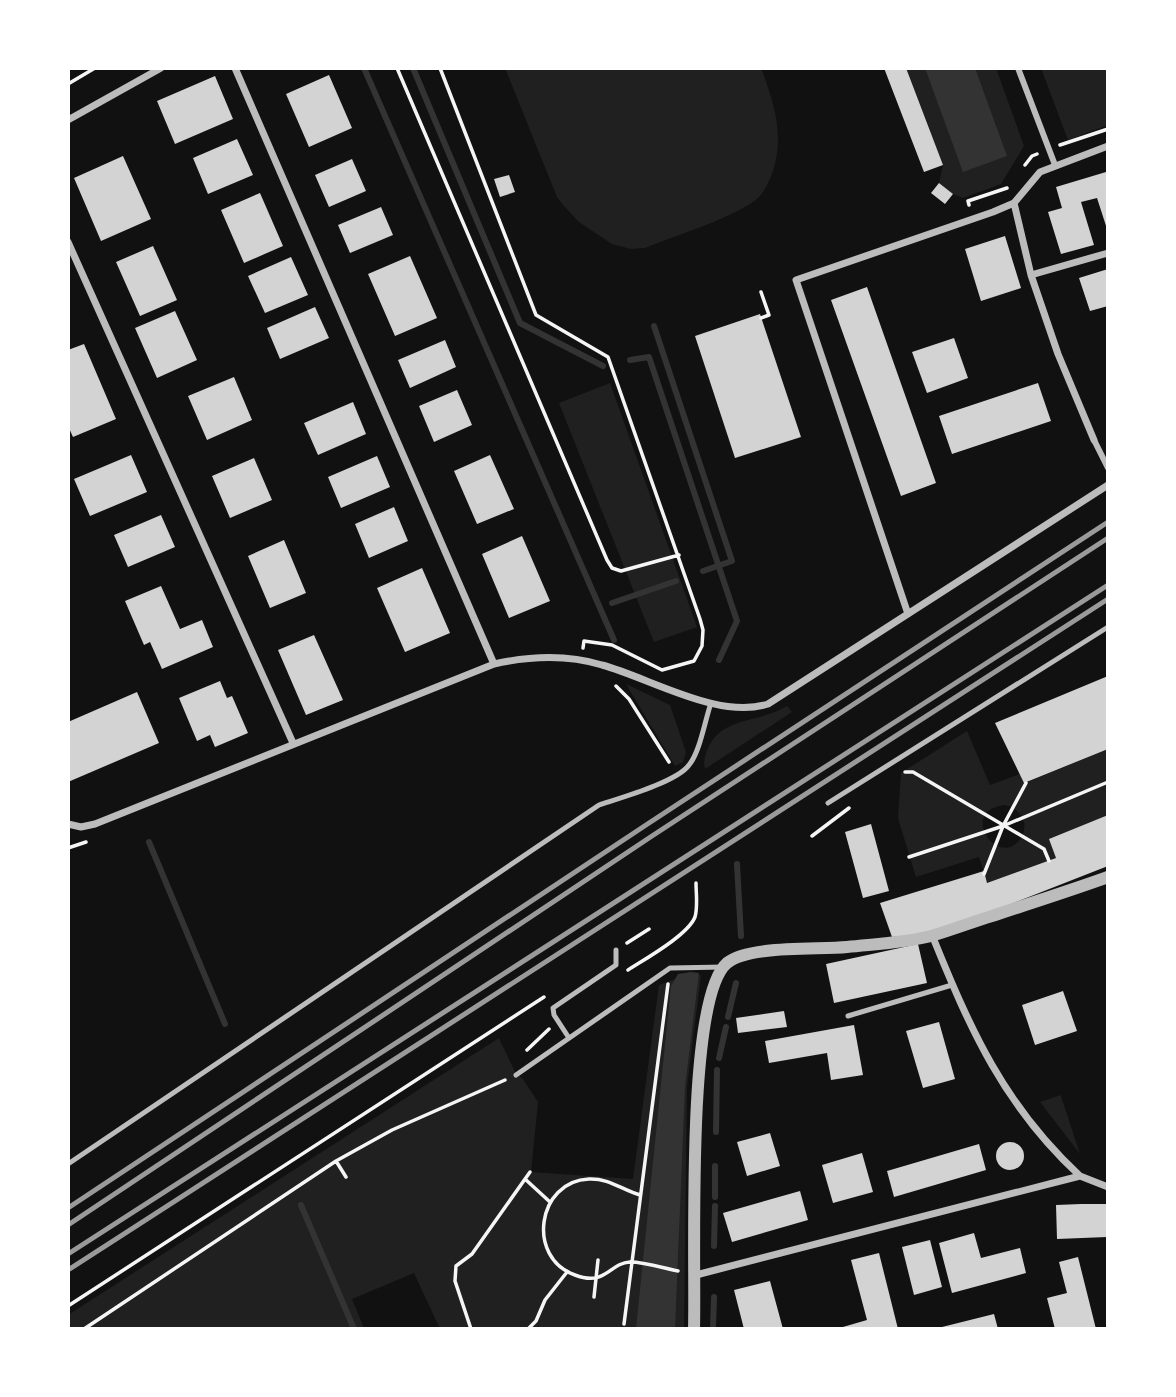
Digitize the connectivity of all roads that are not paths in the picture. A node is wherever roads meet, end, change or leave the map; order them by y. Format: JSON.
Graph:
{"nodes":[{"id":1,"x":161,"y":68,"type":"edge"},
{"id":2,"x":235,"y":68,"type":"edge"},
{"id":3,"x":1018,"y":68,"type":"edge"},
{"id":4,"x":68,"y":120,"type":"edge"},
{"id":5,"x":1108,"y":146,"type":"edge"},
{"id":6,"x":1055,"y":165,"type":"junction"},
{"id":7,"x":1014,"y":203,"type":"junction"},
{"id":8,"x":68,"y":242,"type":"edge"},
{"id":9,"x":1108,"y":253,"type":"edge"},
{"id":10,"x":1031,"y":275,"type":"junction"},
{"id":11,"x":1094,"y":440,"type":"joint"},
{"id":12,"x":1108,"y":468,"type":"edge"},
{"id":13,"x":1108,"y":485,"type":"edge"},
{"id":14,"x":908,"y":614,"type":"junction"},
{"id":15,"x":1108,"y":628,"type":"edge"},
{"id":16,"x":494,"y":664,"type":"junction"},
{"id":17,"x":711,"y":703,"type":"junction"},
{"id":18,"x":293,"y":743,"type":"junction"},
{"id":19,"x":828,"y":803,"type":"dead end"},
{"id":20,"x":68,"y":824,"type":"edge"},
{"id":21,"x":1108,"y":877,"type":"edge"},
{"id":22,"x":932,"y":935,"type":"junction"},
{"id":23,"x":616,"y":950,"type":"road end"},
{"id":24,"x":724,"y":967,"type":"junction"},
{"id":25,"x":952,"y":985,"type":"junction"},
{"id":26,"x":848,"y":1016,"type":"dead end"},
{"id":27,"x":569,"y":1038,"type":"junction"},
{"id":28,"x":516,"y":1074,"type":"road end"},
{"id":29,"x":68,"y":1164,"type":"edge"},
{"id":30,"x":1080,"y":1177,"type":"junction"},
{"id":31,"x":1108,"y":1187,"type":"edge"},
{"id":32,"x":696,"y":1275,"type":"junction"},
{"id":33,"x":694,"y":1329,"type":"edge"}],
"edges":[{"from":1,"to":4,"type":"street"},
{"from":2,"to":16,"type":"street"},
{"from":3,"to":6,"type":"street"},
{"from":5,"to":6,"type":"street"},
{"from":6,"to":7,"type":"street"},
{"from":7,"to":10,"type":"street"},
{"from":7,"to":14,"type":"street"},
{"from":8,"to":18,"type":"street"},
{"from":9,"to":10,"type":"street"},
{"from":10,"to":11,"type":"street"},
{"from":11,"to":12,"type":"street"},
{"from":13,"to":14,"type":"street"},
{"from":14,"to":17,"type":"street"},
{"from":15,"to":19,"type":"lane"},
{"from":16,"to":17,"type":"street"},
{"from":16,"to":18,"type":"street"},
{"from":17,"to":29,"type":"lane"},
{"from":18,"to":20,"type":"street"},
{"from":21,"to":22,"type":"street"},
{"from":22,"to":24,"type":"street"},
{"from":22,"to":25,"type":"street"},
{"from":23,"to":27,"type":"lane"},
{"from":24,"to":27,"type":"lane"},
{"from":24,"to":32,"type":"street"},
{"from":25,"to":26,"type":"lane"},
{"from":25,"to":30,"type":"street"},
{"from":27,"to":28,"type":"lane"},
{"from":30,"to":31,"type":"street"},
{"from":30,"to":32,"type":"street"},
{"from":32,"to":33,"type":"street"}]}
